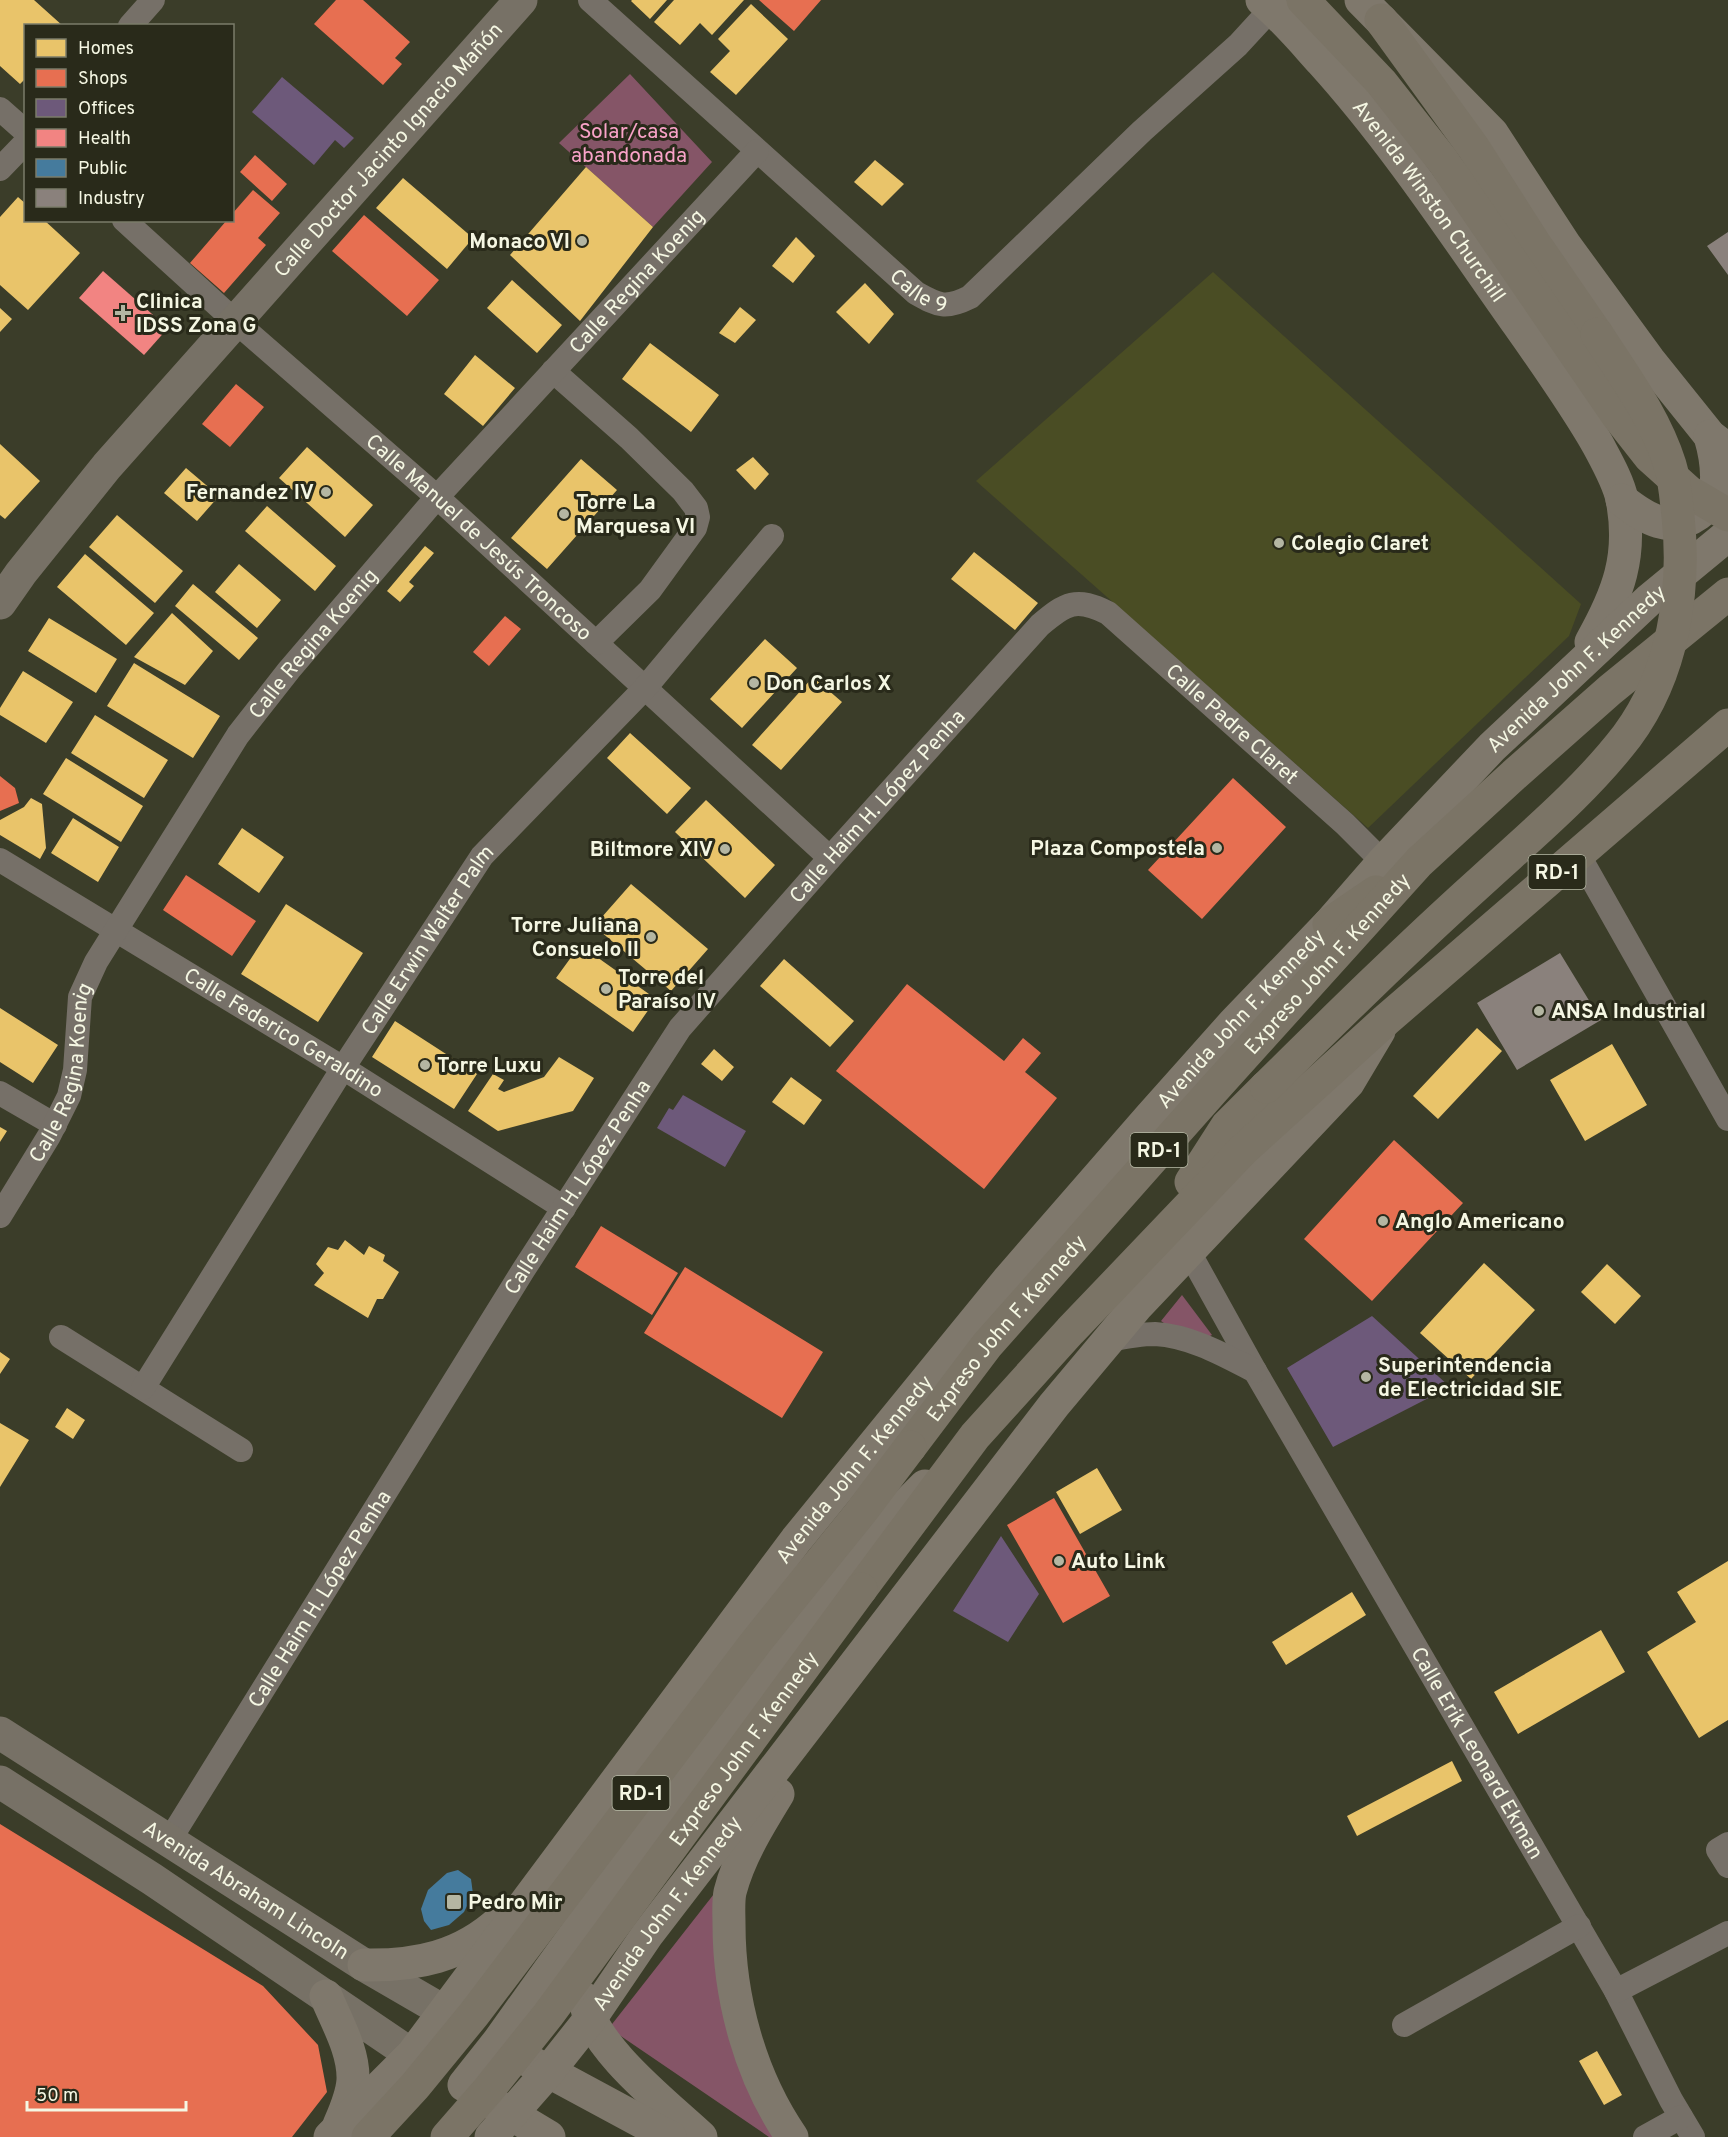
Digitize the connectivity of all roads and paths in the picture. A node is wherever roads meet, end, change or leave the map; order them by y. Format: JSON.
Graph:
{"nodes":[{"id":1,"x":153,"y":0,"type":"edge"},
{"id":2,"x":521,"y":0,"type":"edge"},
{"id":3,"x":590,"y":0,"type":"edge"},
{"id":4,"x":1303,"y":0,"type":"edge"},
{"id":5,"x":1267,"y":4,"type":"edge"},
{"id":6,"x":1371,"y":10,"type":"edge"},
{"id":7,"x":132,"y":24,"type":"edge"},
{"id":8,"x":0,"y":109,"type":"edge"},
{"id":9,"x":24,"y":130,"type":"edge"},
{"id":10,"x":24,"y":144,"type":"edge"},
{"id":11,"x":757,"y":151,"type":"junction"},
{"id":12,"x":0,"y":169,"type":"edge"},
{"id":13,"x":126,"y":222,"type":"edge"},
{"id":14,"x":236,"y":322,"type":"junction"},
{"id":15,"x":554,"y":371,"type":"junction"},
{"id":16,"x":1719,"y":443,"type":"edge"},
{"id":17,"x":437,"y":497,"type":"junction"},
{"id":18,"x":1622,"y":500,"type":"junction"},
{"id":19,"x":1728,"y":515,"type":"edge"},
{"id":20,"x":1728,"y":535,"type":"edge"},
{"id":21,"x":772,"y":536,"type":"dead end"},
{"id":22,"x":1728,"y":594,"type":"edge"},
{"id":23,"x":0,"y":603,"type":"edge"},
{"id":24,"x":1073,"y":603,"type":"joint"},
{"id":25,"x":596,"y":643,"type":"junction"},
{"id":26,"x":1565,"y":677,"type":"junction"},
{"id":27,"x":645,"y":688,"type":"junction"},
{"id":28,"x":1728,"y":725,"type":"edge"},
{"id":29,"x":1578,"y":854,"type":"junction"},
{"id":30,"x":830,"y":858,"type":"junction"},
{"id":31,"x":0,"y":860,"type":"edge"},
{"id":32,"x":1383,"y":862,"type":"junction"},
{"id":33,"x":1419,"y":862,"type":"junction"},
{"id":34,"x":1329,"y":924,"type":"junction"},
{"id":35,"x":115,"y":931,"type":"junction"},
{"id":36,"x":1386,"y":1020,"type":"junction"},
{"id":37,"x":343,"y":1068,"type":"junction"},
{"id":38,"x":0,"y":1093,"type":"edge"},
{"id":39,"x":1728,"y":1119,"type":"edge"},
{"id":40,"x":55,"y":1125,"type":"junction"},
{"id":41,"x":564,"y":1208,"type":"junction"},
{"id":42,"x":0,"y":1216,"type":"edge"},
{"id":43,"x":1147,"y":1249,"type":"junction"},
{"id":44,"x":1189,"y":1252,"type":"junction"},
{"id":45,"x":61,"y":1337,"type":"dead end"},
{"id":46,"x":1109,"y":1340,"type":"junction"},
{"id":47,"x":1255,"y":1371,"type":"junction"},
{"id":48,"x":142,"y":1388,"type":"junction"},
{"id":49,"x":975,"y":1436,"type":"junction"},
{"id":50,"x":241,"y":1450,"type":"dead end"},
{"id":51,"x":934,"y":1563,"type":"junction"},
{"id":52,"x":0,"y":1733,"type":"edge"},
{"id":53,"x":0,"y":1782,"type":"edge"},
{"id":54,"x":169,"y":1841,"type":"junction"},
{"id":55,"x":1728,"y":1844,"type":"edge"},
{"id":56,"x":1728,"y":1866,"type":"edge"},
{"id":57,"x":541,"y":1882,"type":"junction"},
{"id":58,"x":596,"y":1904,"type":"junction"},
{"id":59,"x":1579,"y":1926,"type":"junction"},
{"id":60,"x":1728,"y":1933,"type":"edge"},
{"id":61,"x":364,"y":1965,"type":"junction"},
{"id":62,"x":1616,"y":1991,"type":"junction"},
{"id":63,"x":326,"y":1996,"type":"junction"},
{"id":64,"x":445,"y":2012,"type":"junction"},
{"id":65,"x":590,"y":2019,"type":"junction"},
{"id":66,"x":1404,"y":2025,"type":"dead end"},
{"id":67,"x":498,"y":2042,"type":"junction"},
{"id":68,"x":412,"y":2055,"type":"junction"},
{"id":69,"x":548,"y":2072,"type":"junction"},
{"id":70,"x":464,"y":2085,"type":"junction"},
{"id":71,"x":501,"y":2126,"type":"edge"},
{"id":72,"x":1687,"y":2127,"type":"edge"},
{"id":73,"x":345,"y":2135,"type":"edge"},
{"id":74,"x":447,"y":2137,"type":"edge"},
{"id":75,"x":549,"y":2137,"type":"edge"},
{"id":76,"x":670,"y":2137,"type":"edge"},
{"id":77,"x":701,"y":2137,"type":"edge"},
{"id":78,"x":792,"y":2137,"type":"edge"},
{"id":79,"x":1645,"y":2137,"type":"edge"}],
"edges":[{"from":1,"to":7,"type":"street"},
{"from":2,"to":14,"type":"main road","name":"Calle Doctor Jacinto Ignacio Mañón"},
{"from":3,"to":11,"type":"street","name":"Calle 9"},
{"from":4,"to":19,"type":"highway","bridge":true},
{"from":5,"to":11,"type":"street","name":"Calle 9"},
{"from":5,"to":18,"type":"main road","name":"Avenida Winston Churchill"},
{"from":6,"to":16,"type":"main road"},
{"from":6,"to":43,"type":"highway","bridge":true},
{"from":8,"to":9,"type":"street"},
{"from":10,"to":12,"type":"street"},
{"from":11,"to":15,"type":"street","name":"Calle Regina Koenig"},
{"from":13,"to":14,"type":"street","name":"Calle Manuel de Jesús Troncoso"},
{"from":14,"to":17,"type":"street","name":"Calle Manuel de Jesús Troncoso"},
{"from":14,"to":23,"type":"main road","name":"Calle Doctor Jacinto Ignacio Mañón"},
{"from":15,"to":17,"type":"street","name":"Calle Regina Koenig"},
{"from":15,"to":25,"type":"street"},
{"from":16,"to":18,"type":"main road"},
{"from":17,"to":25,"type":"street","name":"Calle Manuel de Jesús Troncoso"},
{"from":17,"to":35,"type":"street","name":"Calle Regina Koenig"},
{"from":18,"to":26,"type":"main road","name":"Avenida Winston Churchill"},
{"from":20,"to":26,"type":"main road","name":"Avenida John F. Kennedy","number":"RD-1"},
{"from":21,"to":27,"type":"street","name":"Calle Erwin Walter Palm"},
{"from":22,"to":33,"type":"highway","name":"Expreso John F. Kennedy","number":"RD-1"},
{"from":24,"to":30,"type":"street","name":"Calle Haim H. López Penha"},
{"from":24,"to":32,"type":"street","name":"Calle Padre Claret"},
{"from":25,"to":27,"type":"street","name":"Calle Manuel de Jesús Troncoso"},
{"from":26,"to":32,"type":"main road","name":"Avenida John F. Kennedy","number":"RD-1"},
{"from":27,"to":30,"type":"street","name":"Calle Manuel de Jesús Troncoso"},
{"from":27,"to":37,"type":"street","name":"Calle Erwin Walter Palm"},
{"from":28,"to":29,"type":"highway","name":"Expreso John F. Kennedy","number":"RD-1"},
{"from":29,"to":36,"type":"highway","name":"Expreso John F. Kennedy","number":"RD-1"},
{"from":29,"to":39,"type":"street"},
{"from":30,"to":41,"type":"street","name":"Calle Haim H. López Penha"},
{"from":31,"to":35,"type":"street","name":"Calle Federico Geraldino"},
{"from":32,"to":34,"type":"main road","name":"Avenida John F. Kennedy","number":"RD-1"},
{"from":33,"to":34,"type":"highway"},
{"from":33,"to":73,"type":"highway","name":"Expreso John F. Kennedy","number":"RD-1","bridge":true},
{"from":34,"to":57,"type":"main road","name":"Avenida John F. Kennedy","number":"RD-1"},
{"from":35,"to":37,"type":"street","name":"Calle Federico Geraldino"},
{"from":35,"to":40,"type":"street","name":"Calle Regina Koenig"},
{"from":36,"to":43,"type":"highway","name":"Expreso John F. Kennedy","number":"RD-1"},
{"from":36,"to":44,"type":"main road","name":"Avenida John F. Kennedy","number":"RD-1"},
{"from":37,"to":41,"type":"street","name":"Calle Federico Geraldino"},
{"from":37,"to":48,"type":"street","name":"Calle Erwin Walter Palm"},
{"from":38,"to":40,"type":"street"},
{"from":40,"to":42,"type":"street","name":"Calle Regina Koenig"},
{"from":41,"to":54,"type":"street","name":"Calle Haim H. López Penha"},
{"from":43,"to":49,"type":"highway","name":"Expreso John F. Kennedy","number":"RD-1"},
{"from":44,"to":46,"type":"main road","name":"Avenida John F. Kennedy","number":"RD-1"},
{"from":44,"to":47,"type":"street","name":"Calle Erik Leonard Ekman"},
{"from":45,"to":48,"type":"street"},
{"from":46,"to":47,"type":"street"},
{"from":46,"to":51,"type":"main road","name":"Avenida John F. Kennedy","number":"RD-1"},
{"from":47,"to":59,"type":"street","name":"Calle Erik Leonard Ekman"},
{"from":48,"to":50,"type":"street"},
{"from":49,"to":58,"type":"main road"},
{"from":49,"to":74,"type":"highway","name":"Expreso John F. Kennedy","number":"RD-1","bridge":true},
{"from":51,"to":65,"type":"main road","name":"Avenida John F. Kennedy","number":"RD-1"},
{"from":51,"to":78,"type":"main road"},
{"from":52,"to":54,"type":"main road","name":"Avenida Abraham Lincoln"},
{"from":53,"to":63,"type":"main road","name":"Avenida Abraham Lincoln"},
{"from":54,"to":61,"type":"main road","name":"Avenida Abraham Lincoln"},
{"from":55,"to":56,"type":"street"},
{"from":57,"to":61,"type":"main road"},
{"from":57,"to":64,"type":"main road","name":"Avenida John F. Kennedy","number":"RD-1"},
{"from":58,"to":65,"type":"main road"},
{"from":58,"to":67,"type":"main road"},
{"from":59,"to":62,"type":"street","name":"Calle Erik Leonard Ekman"},
{"from":59,"to":66,"type":"street"},
{"from":60,"to":62,"type":"street"},
{"from":61,"to":64,"type":"main road","name":"Avenida Abraham Lincoln"},
{"from":62,"to":72,"type":"street","name":"Calle Erik Leonard Ekman"},
{"from":63,"to":68,"type":"main road","name":"Avenida Abraham Lincoln"},
{"from":63,"to":73,"type":"main road"},
{"from":64,"to":67,"type":"main road","name":"Avenida Abraham Lincoln"},
{"from":64,"to":68,"type":"main road","name":"Avenida John F. Kennedy","number":"RD-1"},
{"from":65,"to":69,"type":"main road","name":"Avenida John F. Kennedy","number":"RD-1"},
{"from":65,"to":77,"type":"main road"},
{"from":67,"to":69,"type":"main road","name":"Avenida Abraham Lincoln"},
{"from":67,"to":70,"type":"main road"},
{"from":68,"to":70,"type":"main road","name":"Avenida Abraham Lincoln"},
{"from":68,"to":73,"type":"main road","name":"Avenida John F. Kennedy","number":"RD-1"},
{"from":69,"to":71,"type":"main road","name":"Avenida John F. Kennedy","number":"RD-1"},
{"from":69,"to":76,"type":"main road","name":"Avenida Abraham Lincoln"},
{"from":70,"to":71,"type":"main road","name":"Avenida Abraham Lincoln"},
{"from":71,"to":75,"type":"main road","name":"Avenida Abraham Lincoln"},
{"from":72,"to":79,"type":"street"}]}
